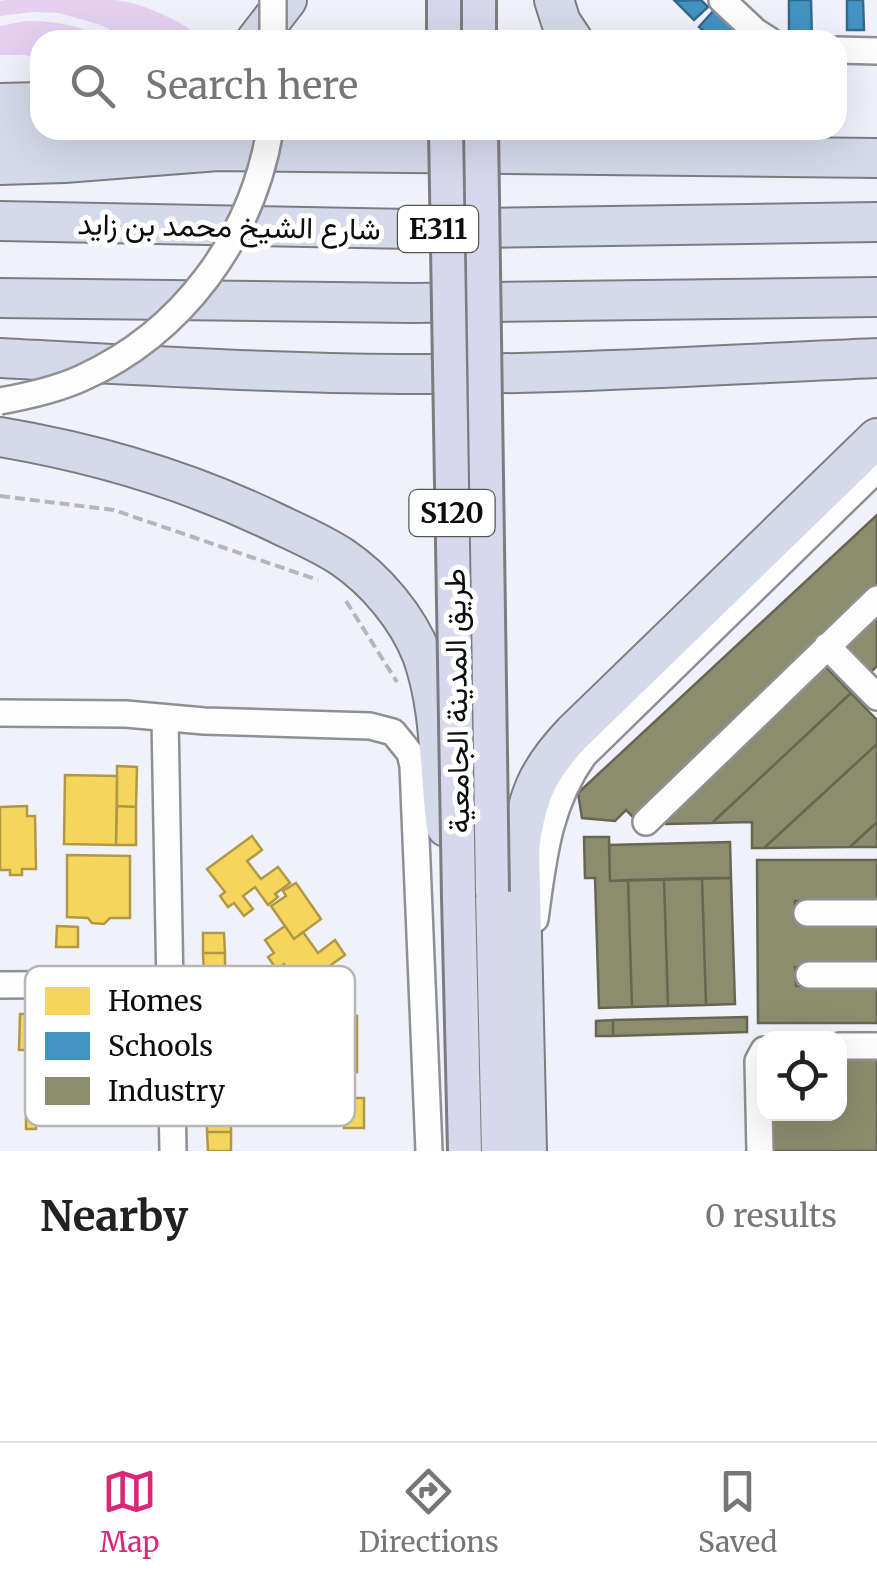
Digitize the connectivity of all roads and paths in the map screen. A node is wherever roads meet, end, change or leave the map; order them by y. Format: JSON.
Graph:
{"nodes":[{"id":1,"x":273,"y":0,"type":"edge"},
{"id":2,"x":286,"y":0,"type":"edge"},
{"id":3,"x":444,"y":0,"type":"edge"},
{"id":4,"x":479,"y":0,"type":"edge"},
{"id":5,"x":554,"y":0,"type":"edge"},
{"id":6,"x":722,"y":0,"type":"edge"},
{"id":7,"x":264,"y":30,"type":"edge"},
{"id":8,"x":273,"y":30,"type":"edge"},
{"id":9,"x":444,"y":30,"type":"edge"},
{"id":10,"x":479,"y":30,"type":"edge"},
{"id":11,"x":566,"y":30,"type":"edge"},
{"id":12,"x":754,"y":30,"type":"edge"},
{"id":13,"x":847,"y":50,"type":"edge"},
{"id":14,"x":877,"y":51,"type":"edge"},
{"id":15,"x":30,"y":102,"type":"edge"},
{"id":16,"x":0,"y":103,"type":"edge"},
{"id":17,"x":0,"y":131,"type":"edge"},
{"id":18,"x":30,"y":132,"type":"edge"},
{"id":19,"x":126,"y":140,"type":"edge"},
{"id":20,"x":268,"y":140,"type":"edge"},
{"id":21,"x":446,"y":140,"type":"edge"},
{"id":22,"x":480,"y":140,"type":"edge"},
{"id":23,"x":708,"y":140,"type":"edge"},
{"id":24,"x":218,"y":150,"type":"junction"},
{"id":25,"x":747,"y":156,"type":"junction"},
{"id":26,"x":877,"y":158,"type":"edge"},
{"id":27,"x":0,"y":165,"type":"edge"},
{"id":28,"x":0,"y":222,"type":"edge"},
{"id":29,"x":877,"y":222,"type":"edge"},
{"id":30,"x":877,"y":297,"type":"edge"},
{"id":31,"x":0,"y":298,"type":"edge"},
{"id":32,"x":0,"y":358,"type":"edge"},
{"id":33,"x":877,"y":358,"type":"edge"},
{"id":34,"x":0,"y":402,"type":"edge"},
{"id":35,"x":0,"y":436,"type":"edge"},
{"id":36,"x":877,"y":438,"type":"edge"},
{"id":37,"x":877,"y":469,"type":"edge"},
{"id":38,"x":0,"y":496,"type":"edge"},
{"id":39,"x":320,"y":580,"type":"dead end"},
{"id":40,"x":877,"y":599,"type":"edge"},
{"id":41,"x":347,"y":602,"type":"dead end"},
{"id":42,"x":828,"y":646,"type":"junction"},
{"id":43,"x":399,"y":686,"type":"dead end"},
{"id":44,"x":877,"y":698,"type":"edge"},
{"id":45,"x":0,"y":713,"type":"edge"},
{"id":46,"x":166,"y":718,"type":"junction"},
{"id":47,"x":646,"y":822,"type":"dead end"},
{"id":48,"x":476,"y":894,"type":"junction"},
{"id":49,"x":807,"y":913,"type":"dead end"},
{"id":50,"x":877,"y":913,"type":"edge"},
{"id":51,"x":170,"y":966,"type":"edge"},
{"id":52,"x":877,"y":974,"type":"edge"},
{"id":53,"x":809,"y":975,"type":"dead end"},
{"id":54,"x":523,"y":988,"type":"junction"},
{"id":55,"x":847,"y":1046,"type":"edge"},
{"id":56,"x":877,"y":1046,"type":"edge"},
{"id":57,"x":759,"y":1121,"type":"edge"},
{"id":58,"x":173,"y":1126,"type":"edge"},
{"id":59,"x":173,"y":1151,"type":"edge"},
{"id":60,"x":429,"y":1151,"type":"edge"},
{"id":61,"x":465,"y":1151,"type":"edge"},
{"id":62,"x":498,"y":1151,"type":"edge"},
{"id":63,"x":527,"y":1151,"type":"edge"},
{"id":64,"x":760,"y":1151,"type":"edge"}],
"edges":[{"from":1,"to":8,"type":"street","bridge":true},
{"from":2,"to":7,"type":"highway"},
{"from":3,"to":9,"type":"main road"},
{"from":4,"to":10,"type":"main road"},
{"from":5,"to":11,"type":"highway"},
{"from":6,"to":12,"type":"street"},
{"from":13,"to":14,"type":"street"},
{"from":15,"to":16,"type":"highway"},
{"from":17,"to":18,"type":"highway"},
{"from":19,"to":24,"type":"highway"},
{"from":20,"to":34,"type":"street","bridge":true},
{"from":21,"to":48,"type":"main road","name":"طريق المدينة الجامعية","number":"S120","bridge":true},
{"from":22,"to":48,"type":"main road","name":"طريق المدينة الجامعية","number":"S120","bridge":true},
{"from":23,"to":25,"type":"highway"},
{"from":24,"to":25,"type":"highway"},
{"from":24,"to":27,"type":"highway"},
{"from":25,"to":26,"type":"highway"},
{"from":28,"to":29,"type":"highway","name":"شارع الشيخ محمد بن زايد","number":"E311"},
{"from":30,"to":31,"type":"highway"},
{"from":32,"to":33,"type":"highway"},
{"from":35,"to":48,"type":"highway"},
{"from":36,"to":54,"type":"highway"},
{"from":37,"to":54,"type":"street"},
{"from":38,"to":39,"type":"path"},
{"from":40,"to":42,"type":"street"},
{"from":41,"to":43,"type":"path"},
{"from":42,"to":44,"type":"street"},
{"from":42,"to":47,"type":"street"},
{"from":45,"to":46,"type":"street"},
{"from":46,"to":51,"type":"street"},
{"from":46,"to":60,"type":"street"},
{"from":48,"to":61,"type":"main road","name":"طريق المدينة الجامعية","number":"S120"},
{"from":48,"to":62,"type":"main road","name":"طريق المدينة الجامعية","number":"S120"},
{"from":49,"to":50,"type":"street"},
{"from":52,"to":53,"type":"street"},
{"from":54,"to":63,"type":"highway"},
{"from":55,"to":56,"type":"street"},
{"from":57,"to":64,"type":"street"},
{"from":58,"to":59,"type":"street"}]}
